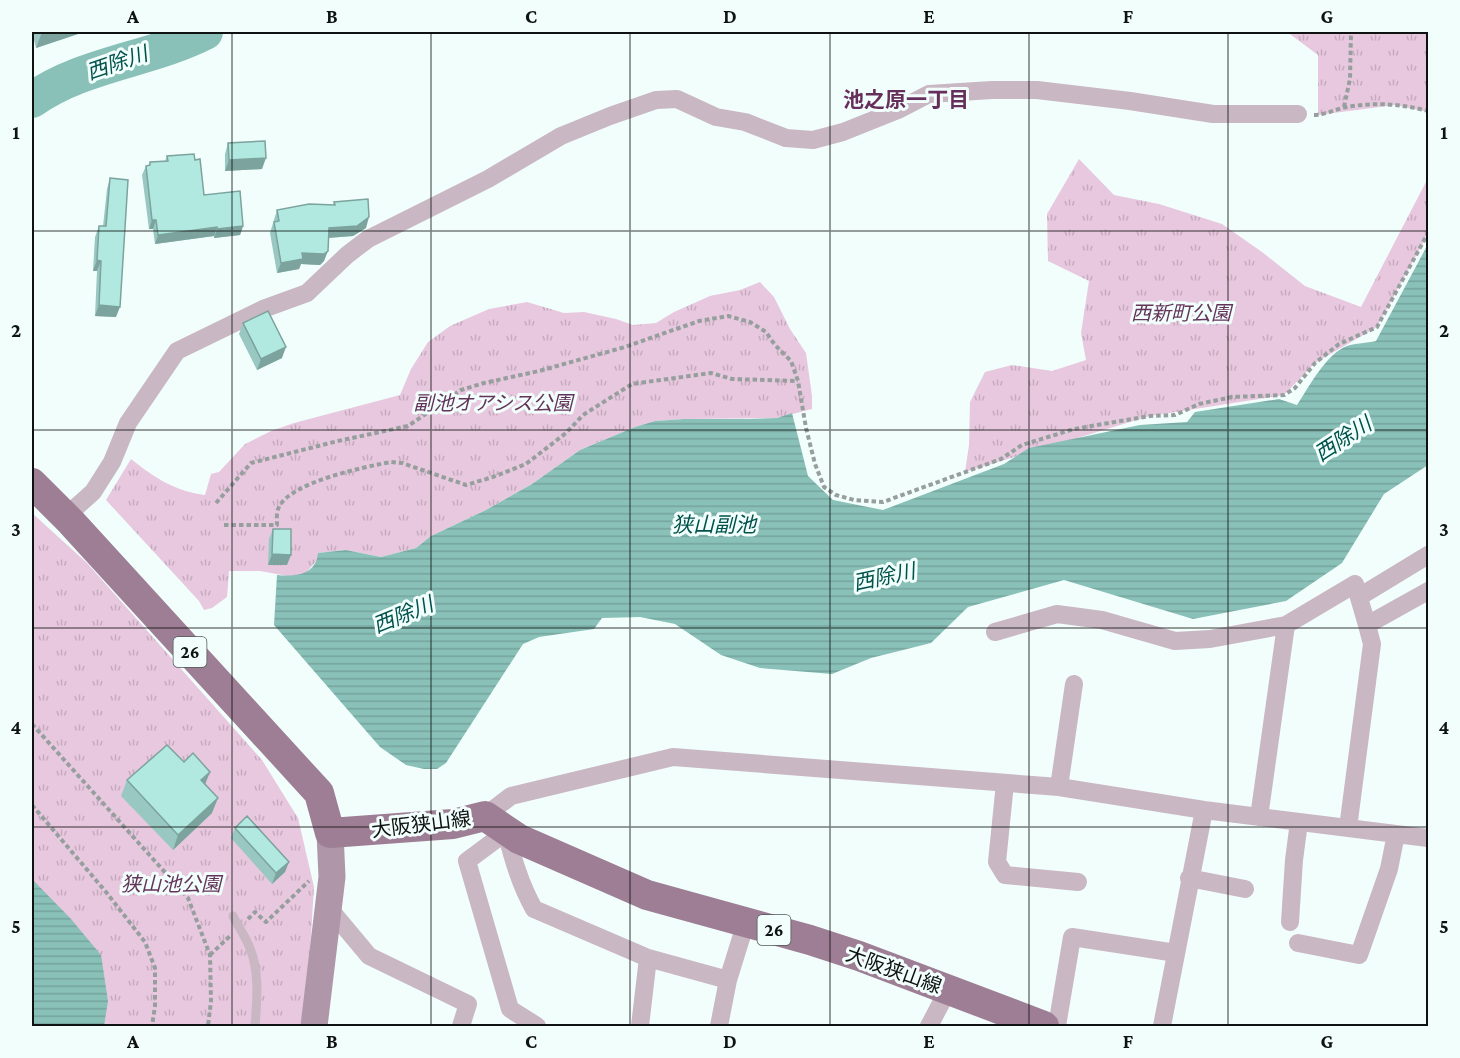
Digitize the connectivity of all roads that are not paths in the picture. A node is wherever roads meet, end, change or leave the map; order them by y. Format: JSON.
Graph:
{"nodes":[{"id":1,"x":1298,"y":114,"type":"road end"},
{"id":2,"x":32,"y":483,"type":"edge"},
{"id":3,"x":65,"y":517,"type":"junction"},
{"id":4,"x":1428,"y":555,"type":"edge"},
{"id":5,"x":1428,"y":591,"type":"edge"},
{"id":6,"x":1359,"y":597,"type":"junction"},
{"id":7,"x":1286,"y":625,"type":"junction"},
{"id":8,"x":1367,"y":625,"type":"junction"},
{"id":9,"x":995,"y":632,"type":"dead end"},
{"id":10,"x":1074,"y":684,"type":"dead end"},
{"id":11,"x":1005,"y":783,"type":"junction"},
{"id":12,"x":1059,"y":786,"type":"junction"},
{"id":13,"x":1204,"y":810,"type":"junction"},
{"id":14,"x":1259,"y":817,"type":"junction"},
{"id":15,"x":1299,"y":822,"type":"junction"},
{"id":16,"x":495,"y":824,"type":"junction"},
{"id":17,"x":1348,"y":828,"type":"junction"},
{"id":18,"x":330,"y":833,"type":"junction"},
{"id":19,"x":1396,"y":834,"type":"junction"},
{"id":20,"x":1428,"y":838,"type":"edge"},
{"id":21,"x":1189,"y":878,"type":"junction"},
{"id":22,"x":1078,"y":882,"type":"dead end"},
{"id":23,"x":1245,"y":889,"type":"dead end"},
{"id":24,"x":328,"y":908,"type":"junction"},
{"id":25,"x":233,"y":916,"type":"dead end"},
{"id":26,"x":746,"y":922,"type":"junction"},
{"id":27,"x":1290,"y":922,"type":"dead end"},
{"id":28,"x":1298,"y":943,"type":"dead end"},
{"id":29,"x":1176,"y":953,"type":"junction"},
{"id":30,"x":648,"y":958,"type":"junction"},
{"id":31,"x":728,"y":980,"type":"junction"},
{"id":32,"x":948,"y":990,"type":"junction"},
{"id":33,"x":1040,"y":1025,"type":"edge"},
{"id":34,"x":255,"y":1026,"type":"edge"},
{"id":35,"x":314,"y":1026,"type":"edge"},
{"id":36,"x":461,"y":1026,"type":"edge"},
{"id":37,"x":537,"y":1026,"type":"edge"},
{"id":38,"x":640,"y":1026,"type":"edge"},
{"id":39,"x":719,"y":1026,"type":"edge"},
{"id":40,"x":929,"y":1026,"type":"edge"},
{"id":41,"x":1162,"y":1026,"type":"edge"}],
"edges":[{"from":1,"to":3,"type":"street"},
{"from":2,"to":3,"type":"main road","number":"26"},
{"from":3,"to":18,"type":"main road","number":"26"},
{"from":4,"to":6,"type":"street"},
{"from":5,"to":8,"type":"street"},
{"from":6,"to":7,"type":"street"},
{"from":6,"to":8,"type":"street"},
{"from":7,"to":9,"type":"street"},
{"from":7,"to":14,"type":"street"},
{"from":8,"to":17,"type":"street"},
{"from":10,"to":12,"type":"street"},
{"from":11,"to":12,"type":"street"},
{"from":11,"to":16,"type":"street"},
{"from":11,"to":22,"type":"street"},
{"from":12,"to":13,"type":"street"},
{"from":13,"to":14,"type":"street"},
{"from":13,"to":21,"type":"street"},
{"from":14,"to":15,"type":"street"},
{"from":15,"to":17,"type":"street"},
{"from":15,"to":27,"type":"street"},
{"from":16,"to":18,"type":"main road","name":"大阪狭山線"},
{"from":16,"to":26,"type":"main road","name":"大阪狭山線","number":"26"},
{"from":16,"to":30,"type":"street"},
{"from":16,"to":37,"type":"street"},
{"from":17,"to":19,"type":"street"},
{"from":18,"to":24,"type":"street"},
{"from":19,"to":20,"type":"street"},
{"from":19,"to":28,"type":"street"},
{"from":21,"to":23,"type":"street"},
{"from":21,"to":29,"type":"street"},
{"from":24,"to":35,"type":"street"},
{"from":24,"to":36,"type":"street"},
{"from":25,"to":34,"type":"lane"},
{"from":26,"to":31,"type":"street"},
{"from":26,"to":32,"type":"main road","name":"大阪狭山線","number":"26"},
{"from":29,"to":33,"type":"street"},
{"from":29,"to":41,"type":"street"},
{"from":30,"to":31,"type":"street"},
{"from":30,"to":38,"type":"street"},
{"from":31,"to":39,"type":"street"},
{"from":32,"to":33,"type":"main road","name":"大阪狭山線","number":"26"},
{"from":32,"to":40,"type":"street"}]}
